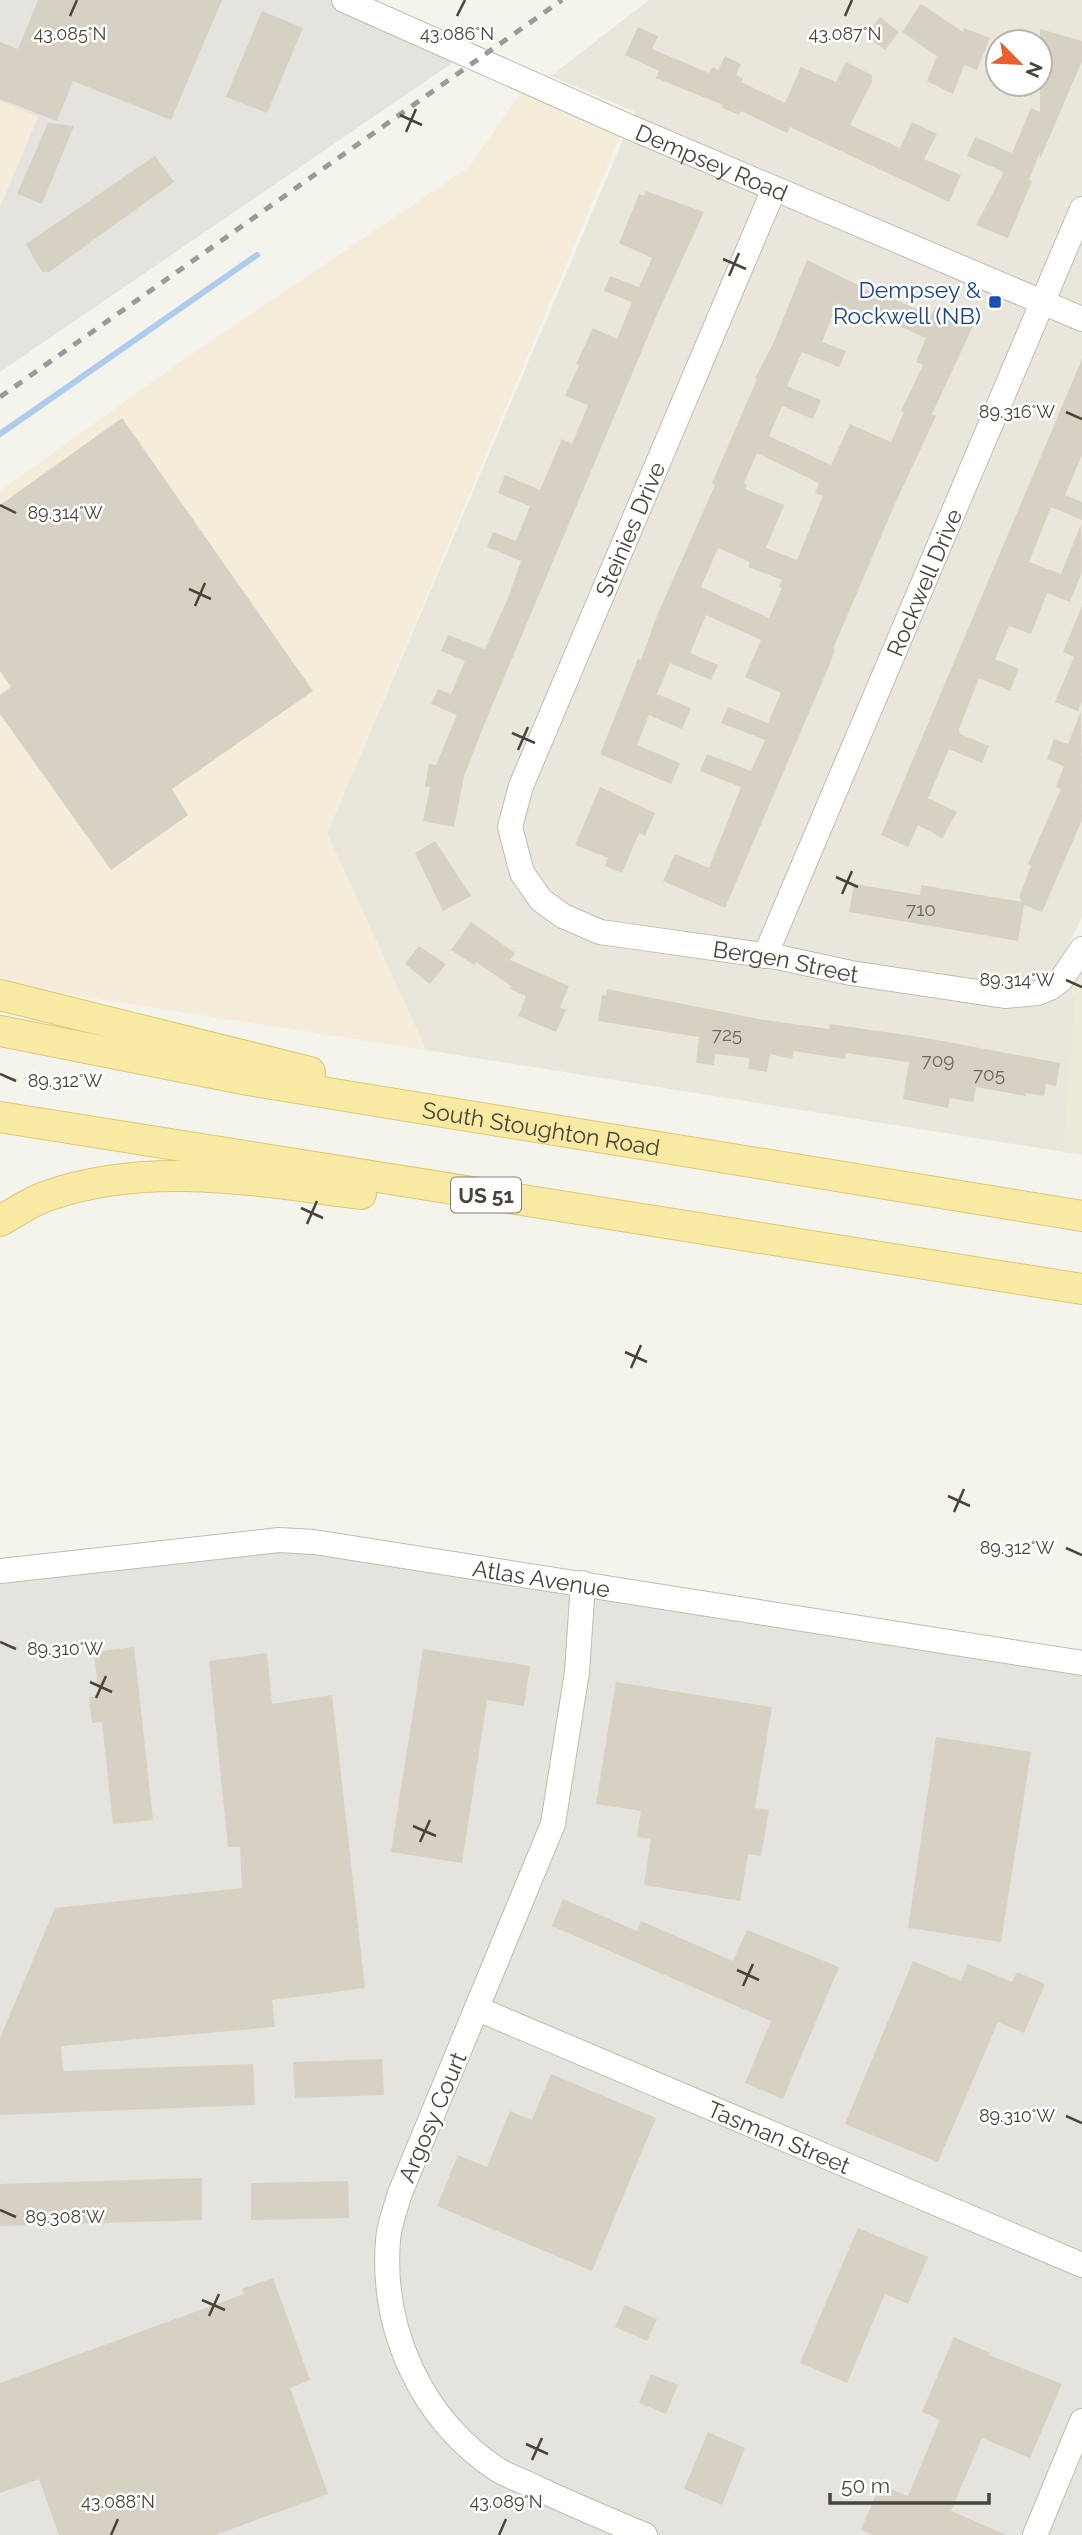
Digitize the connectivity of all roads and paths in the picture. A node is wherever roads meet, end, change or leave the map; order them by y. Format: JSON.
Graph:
{"nodes":[{"id":1,"x":344,"y":0,"type":"edge"},
{"id":2,"x":774,"y":189,"type":"junction"},
{"id":3,"x":1082,"y":209,"type":"edge"},
{"id":4,"x":1042,"y":302,"type":"junction"},
{"id":5,"x":1082,"y":319,"type":"edge"},
{"id":6,"x":522,"y":873,"type":"joint"},
{"id":7,"x":1082,"y":949,"type":"edge"},
{"id":8,"x":765,"y":956,"type":"junction"},
{"id":9,"x":0,"y":995,"type":"edge"},
{"id":10,"x":0,"y":1031,"type":"edge"},
{"id":11,"x":0,"y":1117,"type":"edge"},
{"id":12,"x":520,"y":1124,"type":"junction"},
{"id":13,"x":1082,"y":1216,"type":"edge"},
{"id":14,"x":0,"y":1221,"type":"edge"},
{"id":15,"x":973,"y":1272,"type":"junction"},
{"id":16,"x":1082,"y":1289,"type":"edge"},
{"id":17,"x":0,"y":1571,"type":"edge"},
{"id":18,"x":583,"y":1583,"type":"junction"},
{"id":19,"x":1082,"y":1662,"type":"edge"},
{"id":20,"x":478,"y":2009,"type":"junction"},
{"id":21,"x":1082,"y":2265,"type":"edge"},
{"id":22,"x":1082,"y":2421,"type":"edge"},
{"id":23,"x":645,"y":2535,"type":"edge"},
{"id":24,"x":1035,"y":2535,"type":"edge"}],
"edges":[{"from":1,"to":2,"type":"street","name":"Dempsey Road"},
{"from":2,"to":4,"type":"street","name":"Dempsey Road"},
{"from":2,"to":6,"type":"street","name":"Steinies Drive"},
{"from":3,"to":4,"type":"street","name":"Rockwell Drive"},
{"from":4,"to":5,"type":"street","name":"Dempsey Road"},
{"from":4,"to":8,"type":"street","name":"Rockwell Drive"},
{"from":6,"to":8,"type":"street","name":"Bergen Street"},
{"from":7,"to":8,"type":"street","name":"Bergen Street"},
{"from":9,"to":12,"type":"main road"},
{"from":10,"to":12,"type":"main road","name":"South Stoughton Road"},
{"from":11,"to":15,"type":"main road","number":"US 51"},
{"from":12,"to":13,"type":"main road","name":"South Stoughton Road"},
{"from":14,"to":15,"type":"main road"},
{"from":15,"to":16,"type":"main road","number":"US 51"},
{"from":17,"to":18,"type":"street","name":"Atlas Avenue"},
{"from":18,"to":19,"type":"street","name":"Atlas Avenue"},
{"from":18,"to":20,"type":"street","name":"Argosy Court"},
{"from":20,"to":21,"type":"street","name":"Tasman Street"},
{"from":20,"to":23,"type":"street","name":"Argosy Court"},
{"from":22,"to":24,"type":"street"}]}
